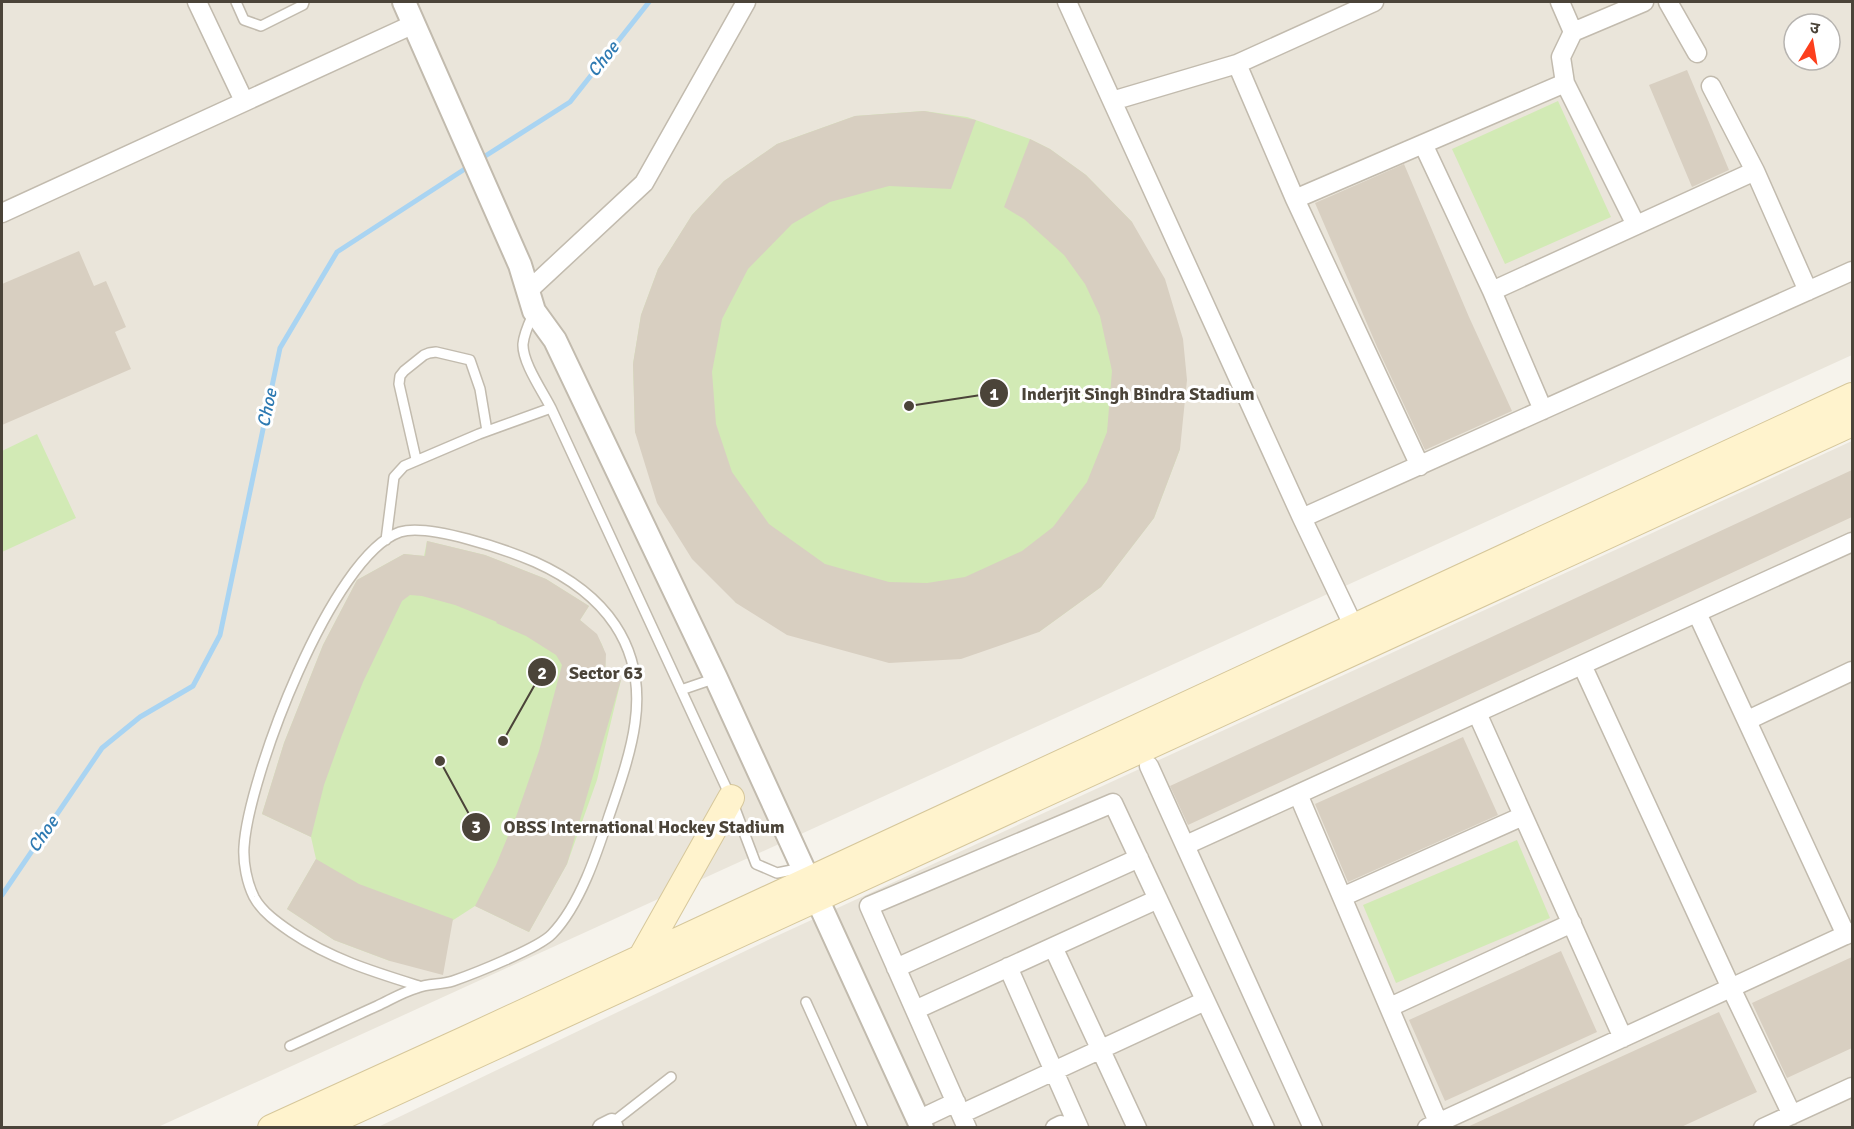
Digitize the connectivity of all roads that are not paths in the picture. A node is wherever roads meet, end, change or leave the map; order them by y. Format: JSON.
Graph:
{"nodes":[{"id":1,"x":197,"y":2,"type":"edge"},
{"id":2,"x":236,"y":2,"type":"edge"},
{"id":3,"x":304,"y":2,"type":"edge"},
{"id":4,"x":404,"y":2,"type":"edge"},
{"id":5,"x":746,"y":2,"type":"edge"},
{"id":6,"x":1067,"y":2,"type":"edge"},
{"id":7,"x":1374,"y":2,"type":"edge"},
{"id":8,"x":1560,"y":2,"type":"edge"},
{"id":9,"x":1644,"y":2,"type":"edge"},
{"id":10,"x":1668,"y":2,"type":"edge"},
{"id":11,"x":414,"y":24,"type":"junction"},
{"id":12,"x":1573,"y":32,"type":"junction"},
{"id":13,"x":1697,"y":53,"type":"dead end"},
{"id":14,"x":1237,"y":64,"type":"junction"},
{"id":15,"x":1564,"y":83,"type":"junction"},
{"id":16,"x":1711,"y":86,"type":"dead end"},
{"id":17,"x":244,"y":101,"type":"junction"},
{"id":18,"x":1112,"y":102,"type":"junction"},
{"id":19,"x":1423,"y":144,"type":"junction"},
{"id":20,"x":1755,"y":171,"type":"junction"},
{"id":21,"x":1295,"y":199,"type":"junction"},
{"id":22,"x":2,"y":213,"type":"edge"},
{"id":23,"x":1636,"y":225,"type":"junction"},
{"id":24,"x":1852,"y":271,"type":"edge"},
{"id":25,"x":1492,"y":291,"type":"junction"},
{"id":26,"x":1808,"y":291,"type":"junction"},
{"id":27,"x":531,"y":301,"type":"junction"},
{"id":28,"x":1852,"y":396,"type":"edge"},
{"id":29,"x":551,"y":408,"type":"junction"},
{"id":30,"x":1543,"y":410,"type":"junction"},
{"id":31,"x":1852,"y":423,"type":"edge"},
{"id":32,"x":487,"y":431,"type":"junction"},
{"id":33,"x":416,"y":459,"type":"junction"},
{"id":34,"x":1420,"y":466,"type":"junction"},
{"id":35,"x":1302,"y":518,"type":"junction"},
{"id":36,"x":386,"y":540,"type":"junction"},
{"id":37,"x":1852,"y":542,"type":"edge"},
{"id":38,"x":1697,"y":613,"type":"junction"},
{"id":39,"x":1354,"y":627,"type":"junction"},
{"id":40,"x":1582,"y":665,"type":"junction"},
{"id":41,"x":1852,"y":671,"type":"edge"},
{"id":42,"x":716,"y":678,"type":"junction"},
{"id":43,"x":681,"y":690,"type":"junction"},
{"id":44,"x":1477,"y":713,"type":"junction"},
{"id":45,"x":1748,"y":720,"type":"junction"},
{"id":46,"x":1149,"y":766,"type":"dead end"},
{"id":47,"x":1298,"y":794,"type":"junction"},
{"id":48,"x":731,"y":798,"type":"junction"},
{"id":49,"x":1523,"y":816,"type":"junction"},
{"id":50,"x":1186,"y":845,"type":"junction"},
{"id":51,"x":1139,"y":858,"type":"junction"},
{"id":52,"x":810,"y":881,"type":"junction"},
{"id":53,"x":1342,"y":897,"type":"junction"},
{"id":54,"x":1158,"y":900,"type":"junction"},
{"id":55,"x":1572,"y":923,"type":"junction"},
{"id":56,"x":1849,"y":933,"type":"edge"},
{"id":57,"x":1053,"y":947,"type":"junction"},
{"id":58,"x":641,"y":958,"type":"junction"},
{"id":59,"x":1008,"y":967,"type":"junction"},
{"id":60,"x":896,"y":968,"type":"junction"},
{"id":61,"x":419,"y":986,"type":"junction"},
{"id":62,"x":1731,"y":988,"type":"junction"},
{"id":63,"x":1205,"y":1001,"type":"junction"},
{"id":64,"x":806,"y":1002,"type":"dead end"},
{"id":65,"x":1390,"y":1007,"type":"junction"},
{"id":66,"x":915,"y":1010,"type":"junction"},
{"id":67,"x":1623,"y":1038,"type":"junction"},
{"id":68,"x":290,"y":1046,"type":"dead end"},
{"id":69,"x":1100,"y":1049,"type":"junction"},
{"id":70,"x":1054,"y":1071,"type":"junction"},
{"id":71,"x":671,"y":1077,"type":"dead end"},
{"id":72,"x":1852,"y":1087,"type":"edge"},
{"id":73,"x":961,"y":1115,"type":"edge"},
{"id":74,"x":1792,"y":1115,"type":"junction"},
{"id":75,"x":920,"y":1124,"type":"edge"},
{"id":76,"x":1433,"y":1125,"type":"edge"},
{"id":77,"x":609,"y":1126,"type":"edge"},
{"id":78,"x":1260,"y":1126,"type":"edge"},
{"id":79,"x":1065,"y":1127,"type":"edge"},
{"id":80,"x":271,"y":1128,"type":"edge"},
{"id":81,"x":317,"y":1128,"type":"edge"},
{"id":82,"x":863,"y":1128,"type":"edge"},
{"id":83,"x":1137,"y":1128,"type":"edge"},
{"id":84,"x":1313,"y":1128,"type":"edge"},
{"id":85,"x":1763,"y":1128,"type":"edge"}],
"edges":[{"from":1,"to":17,"type":"street"},
{"from":2,"to":3,"type":"lane"},
{"from":4,"to":11,"type":"street"},
{"from":5,"to":27,"type":"street"},
{"from":6,"to":18,"type":"street"},
{"from":7,"to":14,"type":"street"},
{"from":8,"to":12,"type":"street"},
{"from":9,"to":12,"type":"street"},
{"from":10,"to":13,"type":"street"},
{"from":11,"to":17,"type":"street"},
{"from":11,"to":27,"type":"street"},
{"from":12,"to":15,"type":"street"},
{"from":14,"to":18,"type":"street"},
{"from":14,"to":21,"type":"street"},
{"from":15,"to":19,"type":"street"},
{"from":15,"to":23,"type":"street"},
{"from":16,"to":20,"type":"street"},
{"from":17,"to":22,"type":"street"},
{"from":18,"to":35,"type":"street"},
{"from":19,"to":21,"type":"street"},
{"from":19,"to":25,"type":"street"},
{"from":20,"to":23,"type":"street"},
{"from":20,"to":26,"type":"street"},
{"from":21,"to":34,"type":"street"},
{"from":23,"to":25,"type":"street"},
{"from":24,"to":26,"type":"street"},
{"from":25,"to":30,"type":"street"},
{"from":26,"to":30,"type":"street"},
{"from":27,"to":29,"type":"lane"},
{"from":27,"to":42,"type":"street"},
{"from":28,"to":39,"type":"main road"},
{"from":29,"to":32,"type":"lane"},
{"from":29,"to":43,"type":"lane"},
{"from":30,"to":34,"type":"street"},
{"from":31,"to":52,"type":"main road"},
{"from":32,"to":33,"type":"lane"},
{"from":32,"to":33,"type":"lane"},
{"from":33,"to":36,"type":"lane"},
{"from":34,"to":35,"type":"street"},
{"from":35,"to":39,"type":"street"},
{"from":36,"to":61,"type":"lane"},
{"from":36,"to":61,"type":"lane"},
{"from":37,"to":38,"type":"street"},
{"from":38,"to":40,"type":"street"},
{"from":38,"to":45,"type":"street"},
{"from":39,"to":52,"type":"main road"},
{"from":40,"to":44,"type":"street"},
{"from":40,"to":62,"type":"street"},
{"from":41,"to":45,"type":"street"},
{"from":42,"to":43,"type":"lane"},
{"from":42,"to":52,"type":"street"},
{"from":43,"to":48,"type":"lane"},
{"from":44,"to":47,"type":"street"},
{"from":44,"to":49,"type":"street"},
{"from":45,"to":56,"type":"street"},
{"from":46,"to":50,"type":"street"},
{"from":47,"to":50,"type":"street"},
{"from":47,"to":53,"type":"street"},
{"from":48,"to":52,"type":"lane"},
{"from":48,"to":58,"type":"main road"},
{"from":49,"to":53,"type":"street"},
{"from":49,"to":55,"type":"street"},
{"from":50,"to":84,"type":"street"},
{"from":51,"to":54,"type":"street"},
{"from":51,"to":60,"type":"street"},
{"from":51,"to":60,"type":"street"},
{"from":52,"to":58,"type":"main road"},
{"from":52,"to":75,"type":"street"},
{"from":52,"to":81,"type":"main road"},
{"from":53,"to":65,"type":"street"},
{"from":54,"to":57,"type":"street"},
{"from":54,"to":63,"type":"street"},
{"from":55,"to":65,"type":"street"},
{"from":55,"to":67,"type":"street"},
{"from":56,"to":62,"type":"street"},
{"from":57,"to":59,"type":"street"},
{"from":57,"to":69,"type":"street"},
{"from":58,"to":80,"type":"main road"},
{"from":59,"to":66,"type":"street"},
{"from":59,"to":70,"type":"street"},
{"from":60,"to":66,"type":"street"},
{"from":61,"to":68,"type":"lane"},
{"from":62,"to":67,"type":"street"},
{"from":62,"to":74,"type":"street"},
{"from":63,"to":69,"type":"street"},
{"from":63,"to":78,"type":"street"},
{"from":64,"to":82,"type":"lane"},
{"from":65,"to":76,"type":"street"},
{"from":66,"to":73,"type":"street"},
{"from":67,"to":76,"type":"street"},
{"from":69,"to":70,"type":"street"},
{"from":69,"to":83,"type":"street"},
{"from":70,"to":73,"type":"street"},
{"from":70,"to":79,"type":"street"},
{"from":71,"to":77,"type":"lane"},
{"from":72,"to":74,"type":"street"},
{"from":73,"to":75,"type":"street"},
{"from":74,"to":85,"type":"street"}]}
